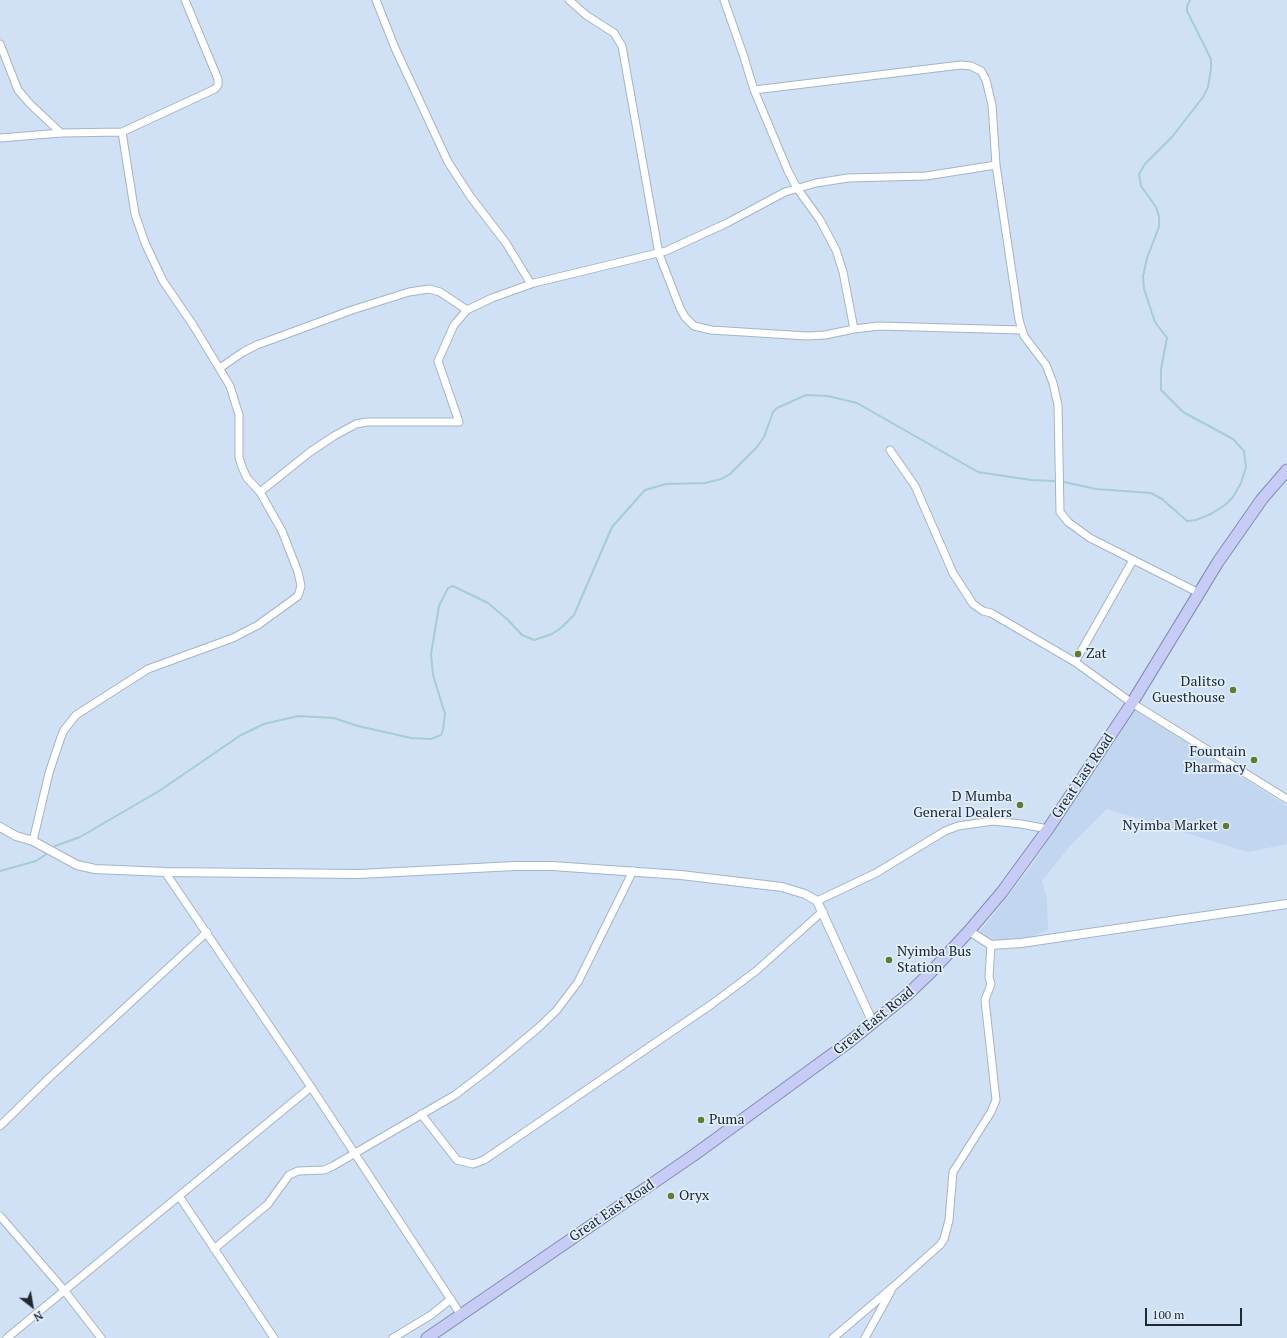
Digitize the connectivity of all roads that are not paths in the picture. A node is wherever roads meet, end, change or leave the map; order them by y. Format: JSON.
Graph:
{"nodes":[{"id":1,"x":185,"y":0,"type":"edge"},
{"id":2,"x":376,"y":0,"type":"edge"},
{"id":3,"x":569,"y":0,"type":"edge"},
{"id":4,"x":724,"y":0,"type":"edge"},
{"id":5,"x":0,"y":44,"type":"edge"},
{"id":6,"x":754,"y":90,"type":"junction"},
{"id":7,"x":122,"y":132,"type":"junction"},
{"id":8,"x":61,"y":133,"type":"junction"},
{"id":9,"x":0,"y":138,"type":"edge"},
{"id":10,"x":996,"y":165,"type":"junction"},
{"id":11,"x":797,"y":188,"type":"junction"},
{"id":12,"x":659,"y":254,"type":"junction"},
{"id":13,"x":531,"y":284,"type":"junction"},
{"id":14,"x":467,"y":310,"type":"junction"},
{"id":15,"x":854,"y":329,"type":"junction"},
{"id":16,"x":1022,"y":330,"type":"junction"},
{"id":17,"x":220,"y":368,"type":"junction"},
{"id":18,"x":890,"y":450,"type":"dead end"},
{"id":19,"x":1287,"y":470,"type":"edge"},
{"id":20,"x":260,"y":492,"type":"junction"},
{"id":21,"x":1133,"y":560,"type":"junction"},
{"id":22,"x":1199,"y":593,"type":"junction"},
{"id":23,"x":1075,"y":662,"type":"junction"},
{"id":24,"x":1132,"y":703,"type":"junction"},
{"id":25,"x":1287,"y":799,"type":"edge"},
{"id":26,"x":0,"y":828,"type":"edge"},
{"id":27,"x":1048,"y":829,"type":"junction"},
{"id":28,"x":33,"y":841,"type":"junction"},
{"id":29,"x":633,"y":871,"type":"junction"},
{"id":30,"x":165,"y":872,"type":"junction"},
{"id":31,"x":817,"y":901,"type":"junction"},
{"id":32,"x":1287,"y":904,"type":"edge"},
{"id":33,"x":823,"y":912,"type":"junction"},
{"id":34,"x":969,"y":931,"type":"junction"},
{"id":35,"x":207,"y":932,"type":"junction"},
{"id":36,"x":991,"y":945,"type":"junction"},
{"id":37,"x":873,"y":1023,"type":"junction"},
{"id":38,"x":311,"y":1087,"type":"junction"},
{"id":39,"x":422,"y":1114,"type":"junction"},
{"id":40,"x":0,"y":1126,"type":"edge"},
{"id":41,"x":355,"y":1153,"type":"junction"},
{"id":42,"x":179,"y":1196,"type":"junction"},
{"id":43,"x":0,"y":1216,"type":"edge"},
{"id":44,"x":214,"y":1249,"type":"junction"},
{"id":45,"x":893,"y":1287,"type":"junction"},
{"id":46,"x":64,"y":1290,"type":"junction"},
{"id":47,"x":451,"y":1299,"type":"junction"},
{"id":48,"x":461,"y":1315,"type":"junction"},
{"id":49,"x":7,"y":1338,"type":"edge"},
{"id":50,"x":101,"y":1338,"type":"edge"},
{"id":51,"x":274,"y":1338,"type":"edge"},
{"id":52,"x":393,"y":1338,"type":"edge"},
{"id":53,"x":427,"y":1338,"type":"edge"},
{"id":54,"x":833,"y":1338,"type":"edge"},
{"id":55,"x":865,"y":1338,"type":"edge"}],
"edges":[{"from":1,"to":7,"type":"street"},
{"from":2,"to":13,"type":"street"},
{"from":3,"to":12,"type":"street"},
{"from":4,"to":6,"type":"street"},
{"from":5,"to":8,"type":"street"},
{"from":6,"to":10,"type":"street"},
{"from":6,"to":11,"type":"street"},
{"from":7,"to":8,"type":"street"},
{"from":7,"to":17,"type":"street"},
{"from":8,"to":9,"type":"street"},
{"from":10,"to":11,"type":"street"},
{"from":10,"to":16,"type":"street"},
{"from":11,"to":12,"type":"street"},
{"from":11,"to":15,"type":"street"},
{"from":12,"to":13,"type":"street"},
{"from":12,"to":15,"type":"street"},
{"from":13,"to":14,"type":"street"},
{"from":14,"to":17,"type":"street"},
{"from":14,"to":20,"type":"street"},
{"from":15,"to":16,"type":"street"},
{"from":16,"to":21,"type":"street"},
{"from":17,"to":20,"type":"street"},
{"from":18,"to":23,"type":"street"},
{"from":19,"to":22,"type":"highway","name":"Great East Road"},
{"from":20,"to":28,"type":"street"},
{"from":21,"to":22,"type":"street"},
{"from":21,"to":23,"type":"street"},
{"from":22,"to":24,"type":"highway","name":"Great East Road"},
{"from":23,"to":24,"type":"street"},
{"from":24,"to":25,"type":"street"},
{"from":24,"to":27,"type":"highway","name":"Great East Road"},
{"from":26,"to":28,"type":"street"},
{"from":27,"to":31,"type":"street"},
{"from":27,"to":34,"type":"highway","name":"Great East Road"},
{"from":28,"to":30,"type":"street"},
{"from":29,"to":30,"type":"street"},
{"from":29,"to":31,"type":"street"},
{"from":29,"to":39,"type":"street"},
{"from":30,"to":35,"type":"street"},
{"from":31,"to":33,"type":"street"},
{"from":32,"to":36,"type":"street"},
{"from":33,"to":37,"type":"street"},
{"from":33,"to":39,"type":"street"},
{"from":34,"to":36,"type":"street"},
{"from":34,"to":37,"type":"highway","name":"Great East Road"},
{"from":35,"to":38,"type":"street"},
{"from":35,"to":40,"type":"street"},
{"from":36,"to":45,"type":"street"},
{"from":37,"to":48,"type":"highway","name":"Great East Road"},
{"from":38,"to":41,"type":"street"},
{"from":38,"to":42,"type":"street"},
{"from":39,"to":41,"type":"street"},
{"from":41,"to":44,"type":"street"},
{"from":41,"to":47,"type":"street"},
{"from":42,"to":44,"type":"street"},
{"from":42,"to":46,"type":"street"},
{"from":43,"to":46,"type":"street"},
{"from":44,"to":51,"type":"street"},
{"from":45,"to":54,"type":"street"},
{"from":45,"to":55,"type":"street"},
{"from":46,"to":49,"type":"street"},
{"from":46,"to":50,"type":"street"},
{"from":47,"to":48,"type":"street"},
{"from":47,"to":52,"type":"street"},
{"from":48,"to":53,"type":"highway","name":"Great East Road"}]}
